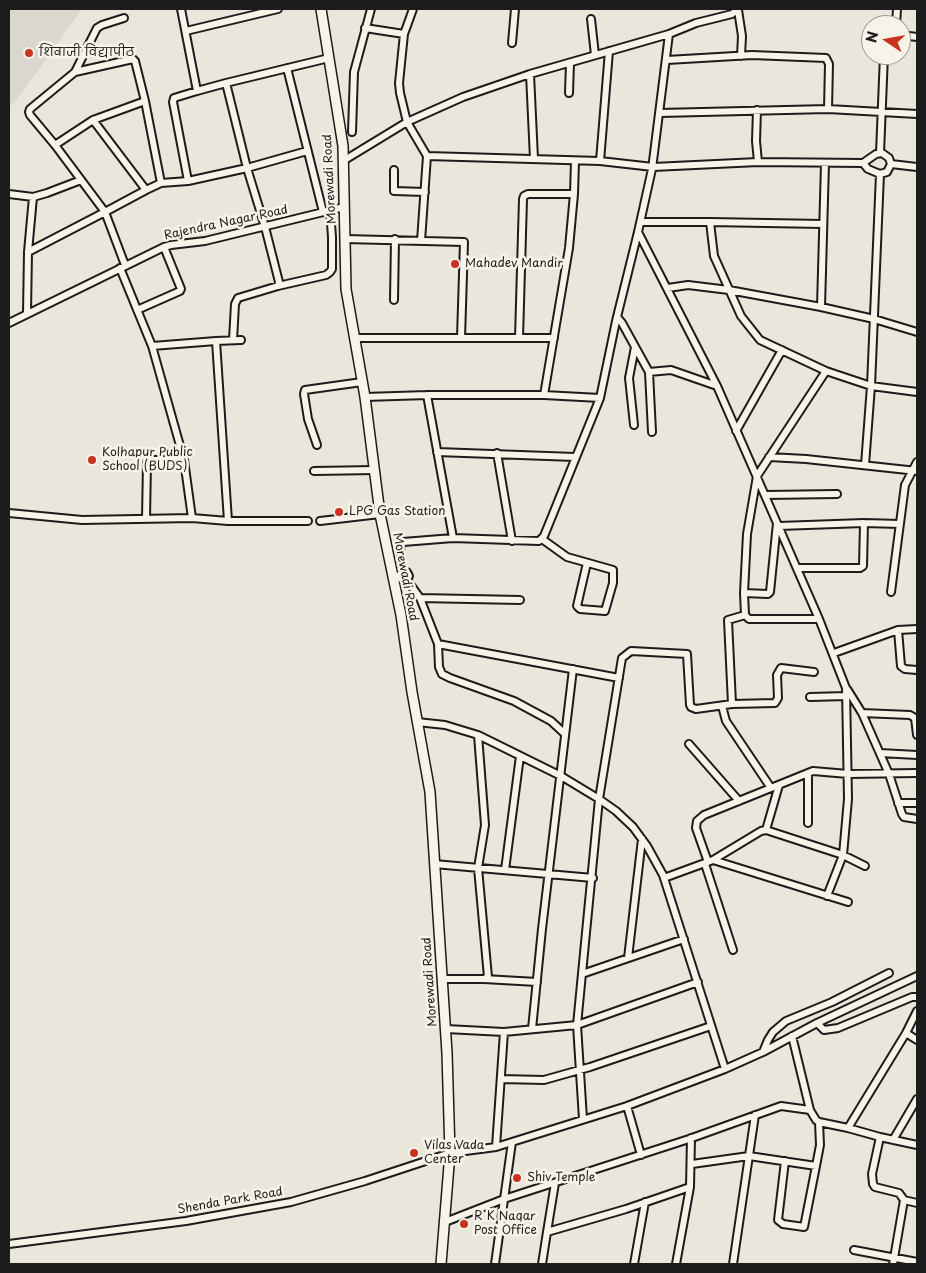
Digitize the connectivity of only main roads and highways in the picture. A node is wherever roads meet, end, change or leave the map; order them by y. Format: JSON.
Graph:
{"nodes":[{"id":1,"x":321,"y":9,"type":"edge"},
{"id":2,"x":441,"y":1264,"type":"edge"}],
"edges":[{"from":1,"to":2,"type":"main road","name":"Morewadi Road"}]}
